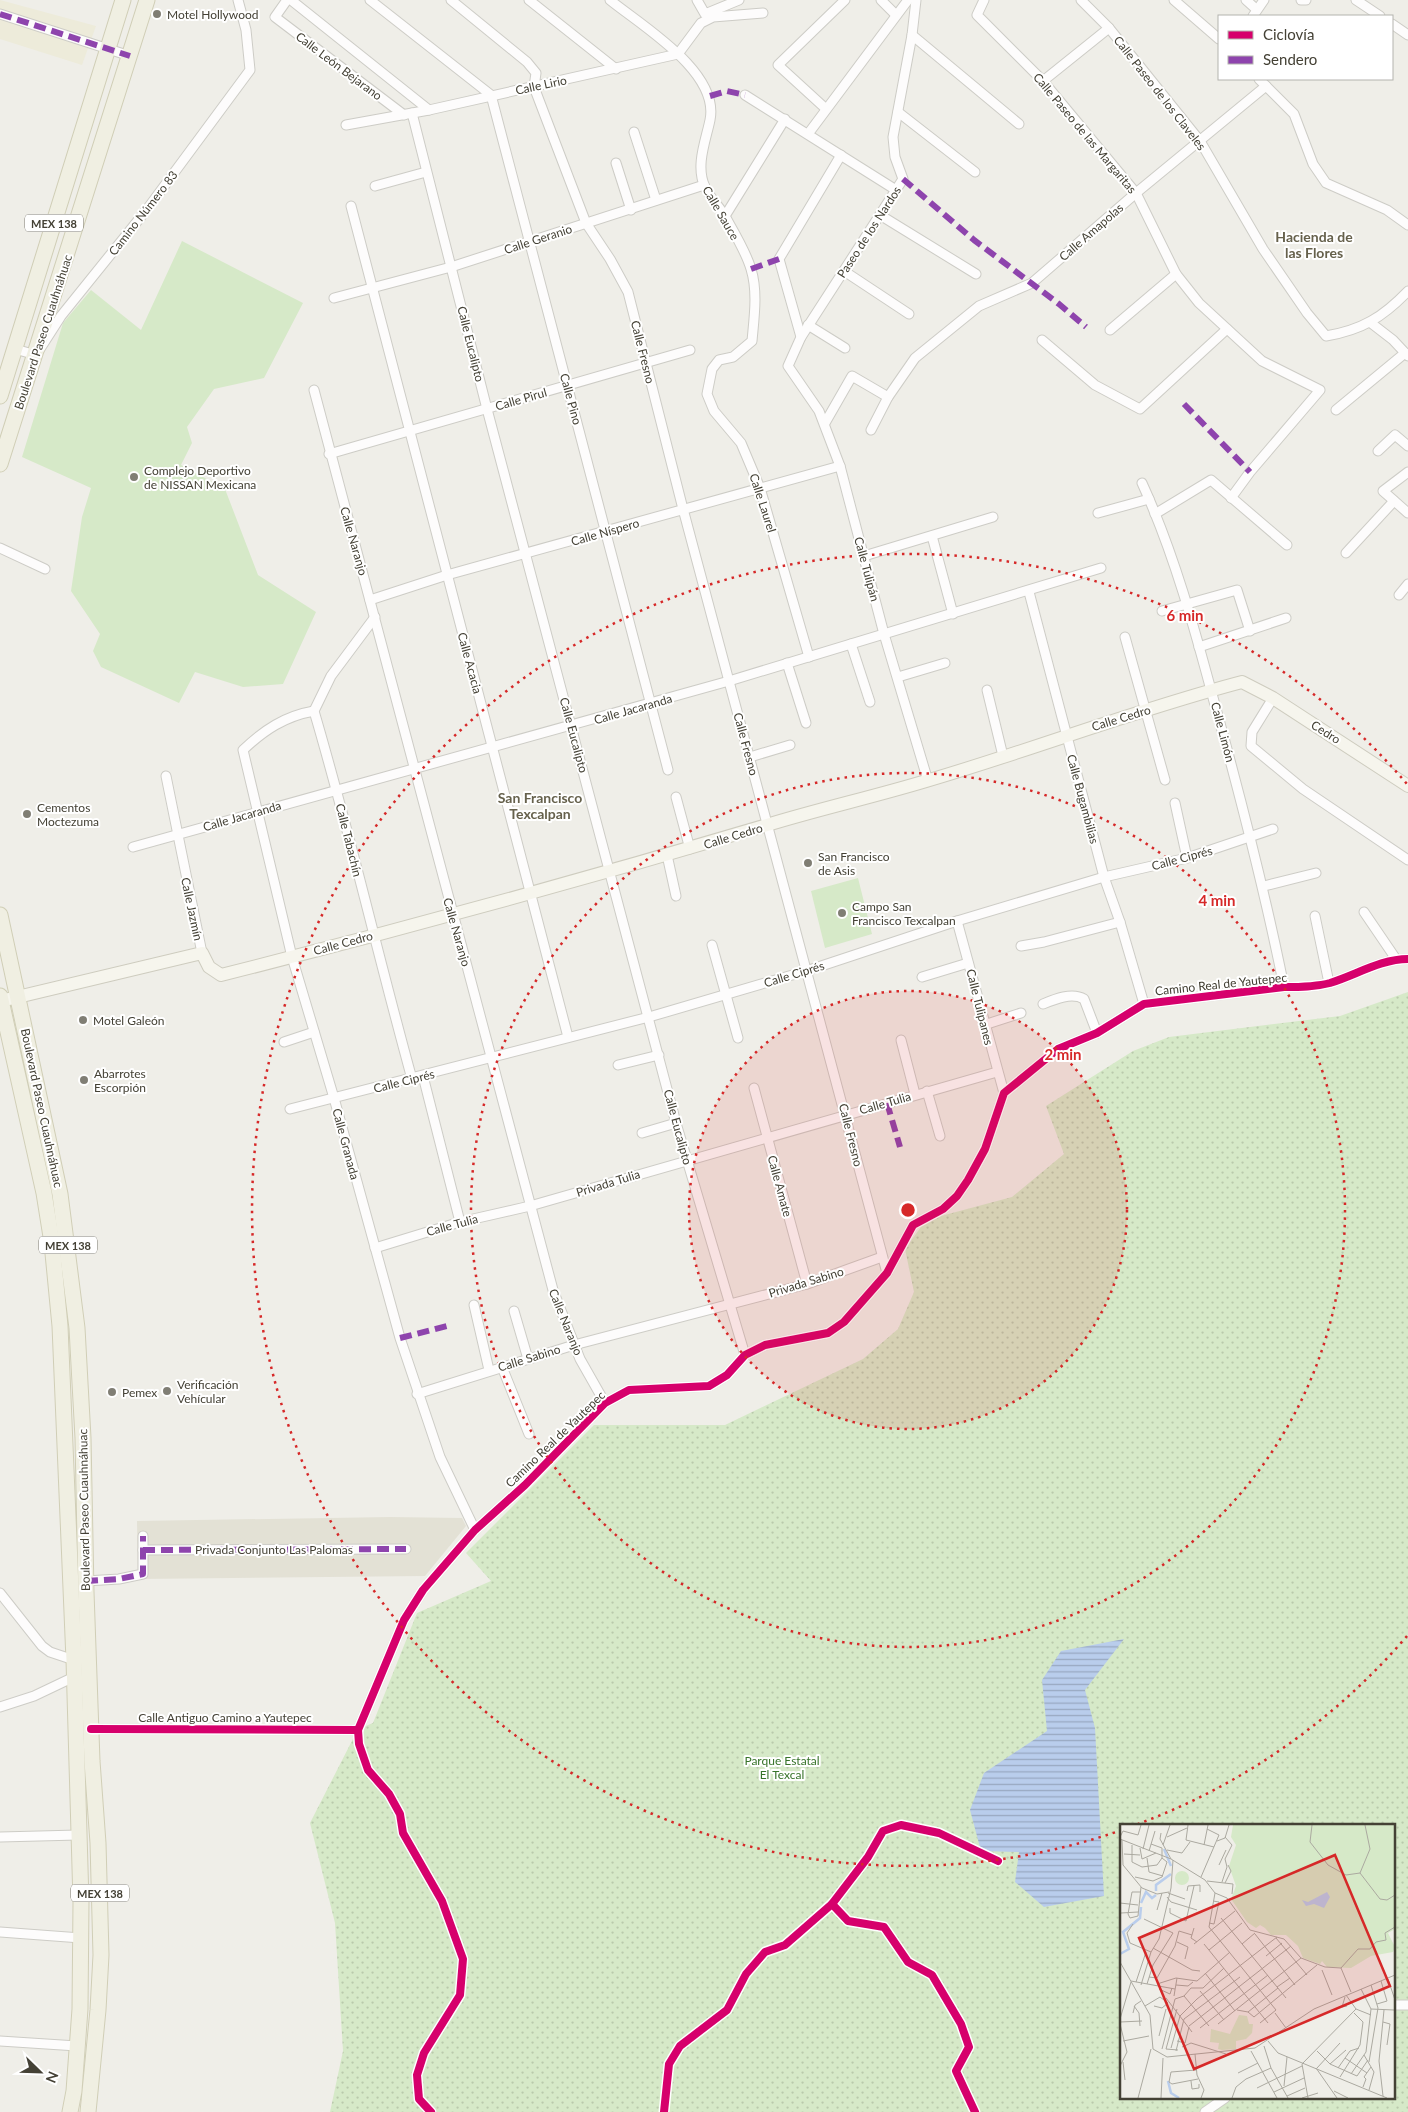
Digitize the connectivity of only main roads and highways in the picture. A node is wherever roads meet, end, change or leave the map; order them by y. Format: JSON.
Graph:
{"nodes":[{"id":1,"x":122,"y":0,"type":"edge"},
{"id":2,"x":147,"y":0,"type":"edge"},
{"id":3,"x":0,"y":396,"type":"edge"},
{"id":4,"x":0,"y":464,"type":"edge"},
{"id":5,"x":0,"y":915,"type":"edge"},
{"id":6,"x":1,"y":999,"type":"edge"},
{"id":7,"x":81,"y":2092,"type":"junction"},
{"id":8,"x":70,"y":2112,"type":"edge"},
{"id":9,"x":88,"y":2112,"type":"edge"}],
"edges":[{"from":1,"to":3,"type":"main road","name":"Boulevard Paseo Cuauhnáhuac","number":"MEX 138"},
{"from":2,"to":4,"type":"main road","name":"Boulevard Paseo Cuauhnáhuac","number":"MEX 138"},
{"from":5,"to":7,"type":"main road","name":"Boulevard Paseo Cuauhnáhuac","number":"MEX 138"},
{"from":6,"to":7,"type":"main road","name":"Boulevard Paseo Cuauhnáhuac","number":"MEX 138"},
{"from":7,"to":8,"type":"main road","name":"Boulevard Paseo Cuauhnáhuac","number":"MEX 138"},
{"from":7,"to":9,"type":"main road","name":"Boulevard Paseo Cuauhnáhuac","number":"MEX 138"}]}
